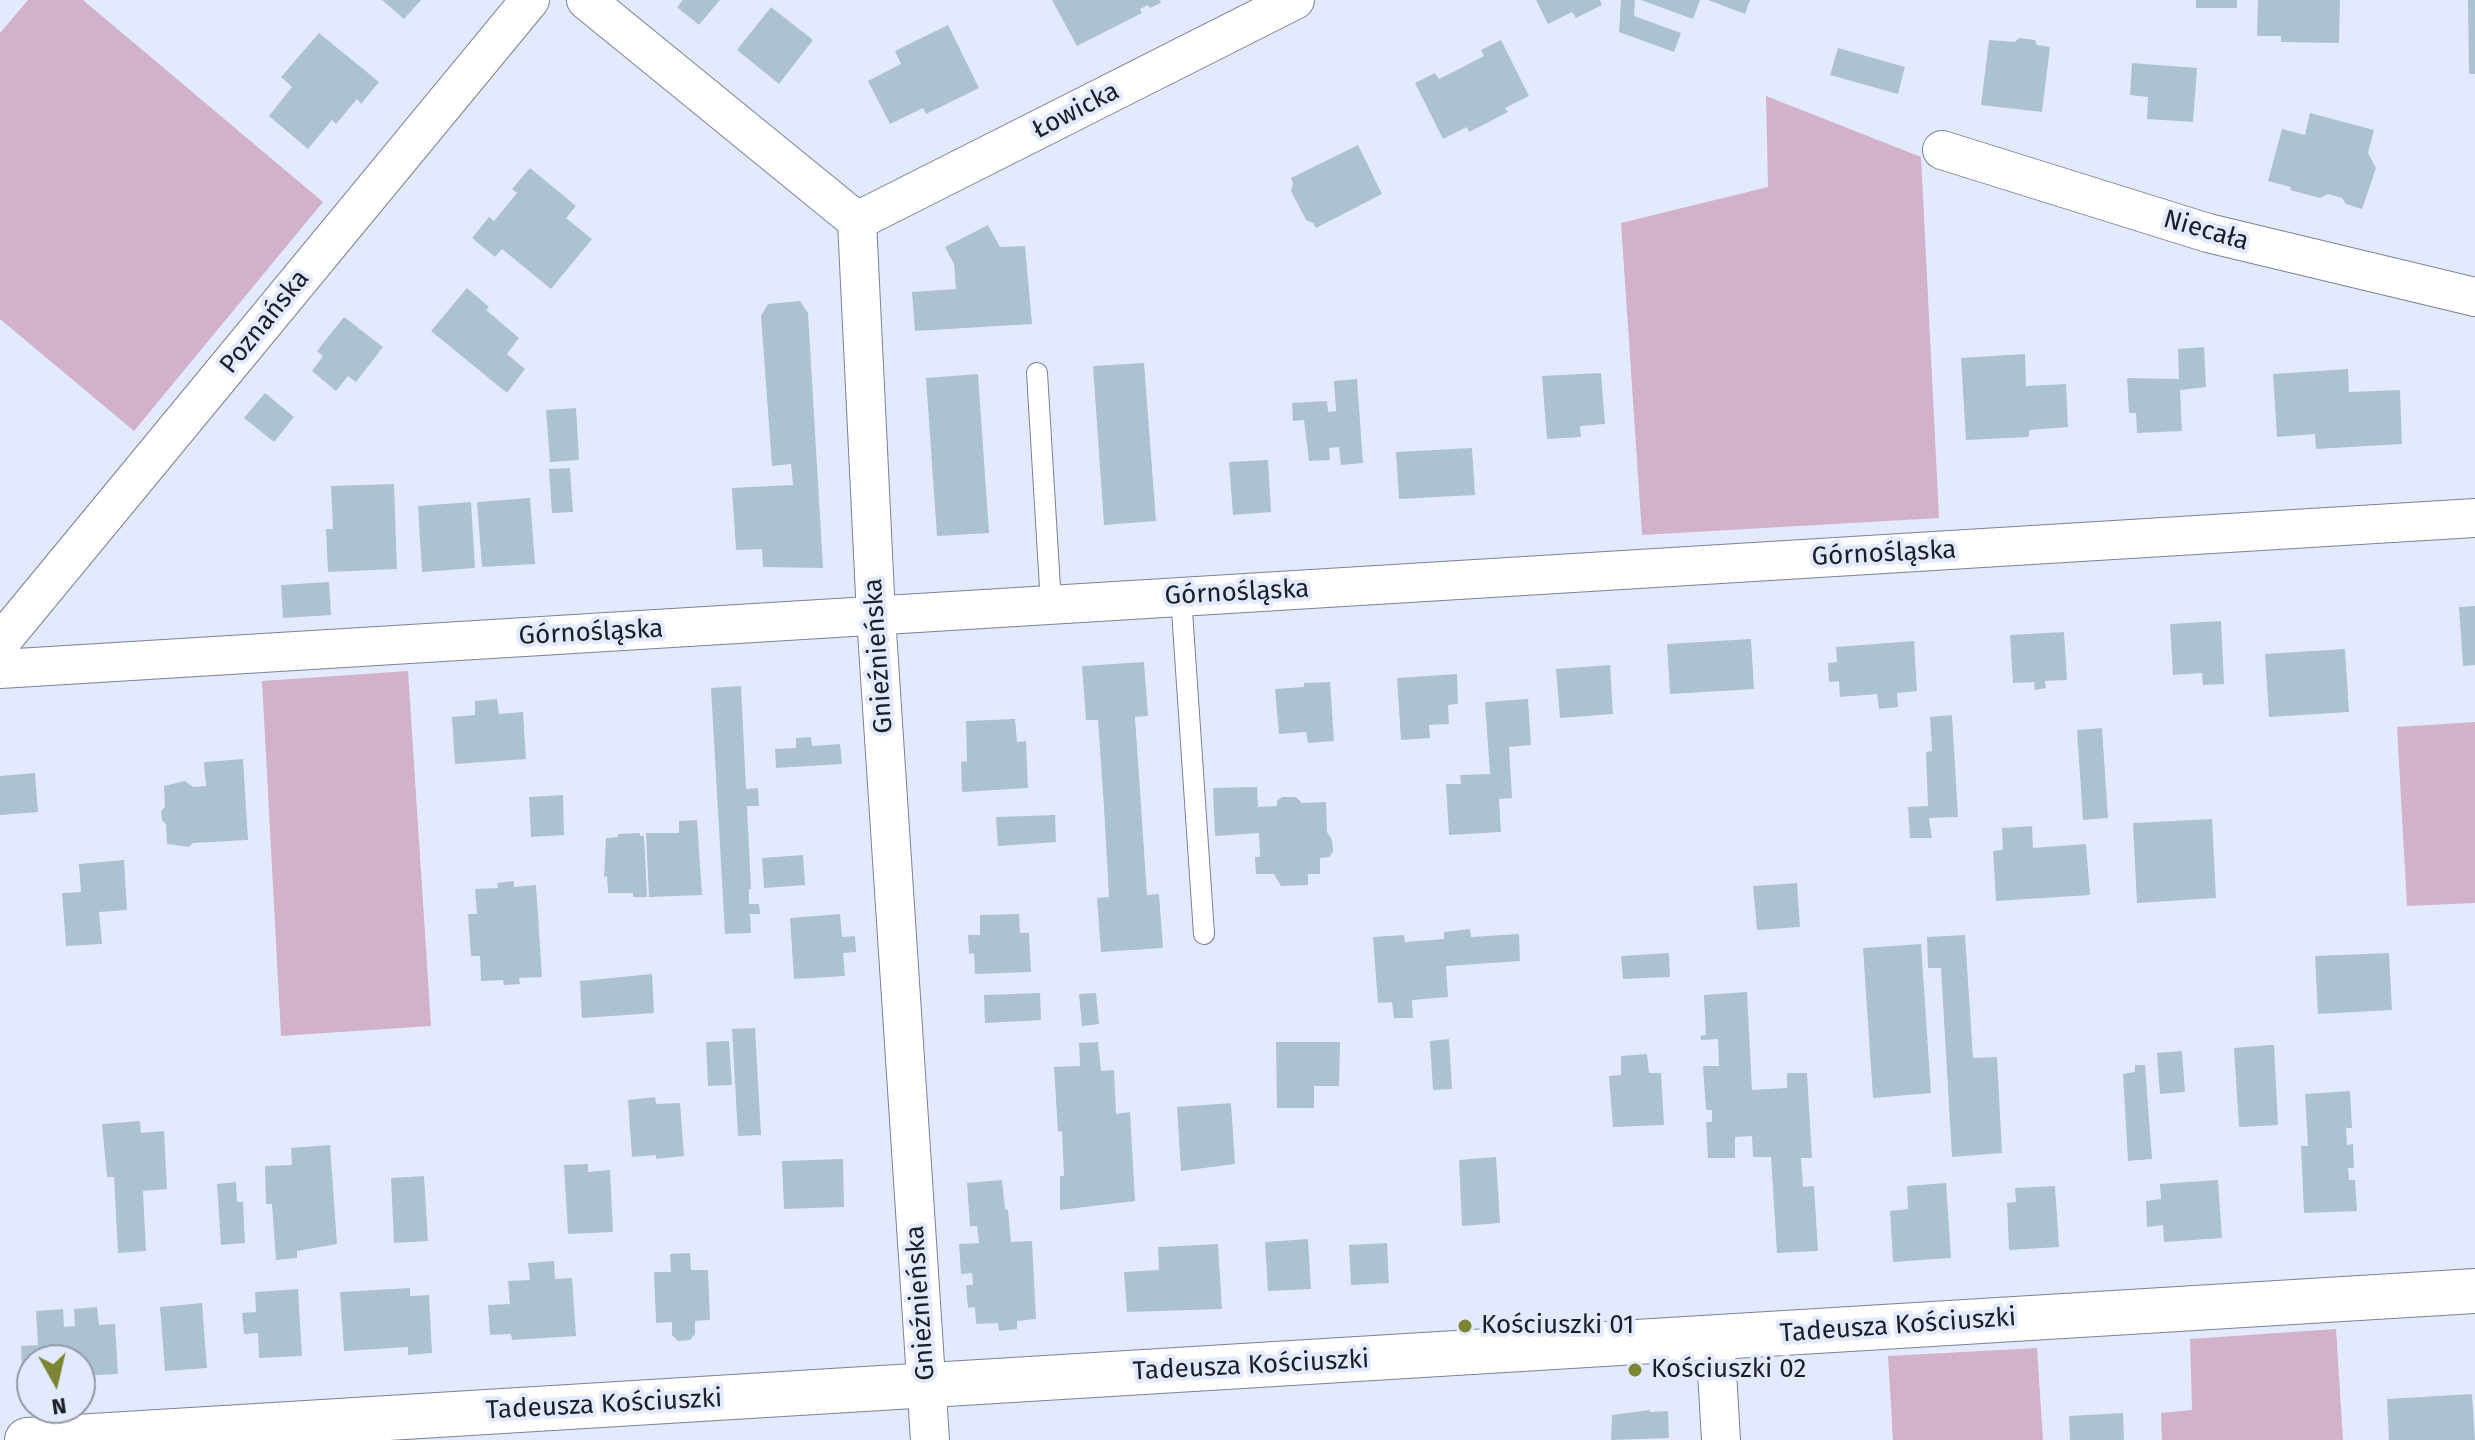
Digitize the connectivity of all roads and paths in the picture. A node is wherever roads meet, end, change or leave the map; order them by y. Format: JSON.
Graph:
{"nodes":[{"id":1,"x":530,"y":0,"type":"edge"},
{"id":2,"x":586,"y":0,"type":"edge"},
{"id":3,"x":1295,"y":0,"type":"edge"},
{"id":4,"x":1942,"y":150,"type":"dead end"},
{"id":5,"x":857,"y":221,"type":"junction"},
{"id":6,"x":2475,"y":297,"type":"edge"},
{"id":7,"x":1037,"y":373,"type":"dead end"},
{"id":8,"x":2475,"y":518,"type":"edge"},
{"id":9,"x":1181,"y":596,"type":"junction"},
{"id":10,"x":1051,"y":604,"type":"junction"},
{"id":11,"x":876,"y":616,"type":"junction"},
{"id":12,"x":0,"y":643,"type":"edge"},
{"id":13,"x":0,"y":669,"type":"edge"},
{"id":14,"x":1204,"y":934,"type":"dead end"},
{"id":15,"x":2475,"y":1291,"type":"edge"},
{"id":16,"x":1715,"y":1338,"type":"junction"},
{"id":17,"x":927,"y":1386,"type":"junction"},
{"id":18,"x":27,"y":1440,"type":"edge"},
{"id":19,"x":930,"y":1440,"type":"edge"},
{"id":20,"x":1721,"y":1440,"type":"edge"}],
"edges":[{"from":1,"to":12,"type":"street","name":"Poznańska"},
{"from":2,"to":5,"type":"street"},
{"from":3,"to":5,"type":"street","name":"Łowicka"},
{"from":4,"to":6,"type":"street","name":"Niecała"},
{"from":5,"to":11,"type":"street","name":"Gnieźnieńska"},
{"from":7,"to":10,"type":"lane"},
{"from":8,"to":9,"type":"street","name":"Górnośląska"},
{"from":9,"to":10,"type":"street","name":"Górnośląska"},
{"from":9,"to":14,"type":"lane"},
{"from":10,"to":11,"type":"street","name":"Górnośląska"},
{"from":11,"to":13,"type":"street","name":"Górnośląska"},
{"from":11,"to":17,"type":"street","name":"Gnieźnieńska"},
{"from":15,"to":16,"type":"street","name":"Tadeusza Kościuszki"},
{"from":16,"to":17,"type":"street","name":"Tadeusza Kościuszki"},
{"from":16,"to":20,"type":"street"},
{"from":17,"to":18,"type":"street","name":"Tadeusza Kościuszki"},
{"from":17,"to":19,"type":"street","name":"Gnieźnieńska"}]}
